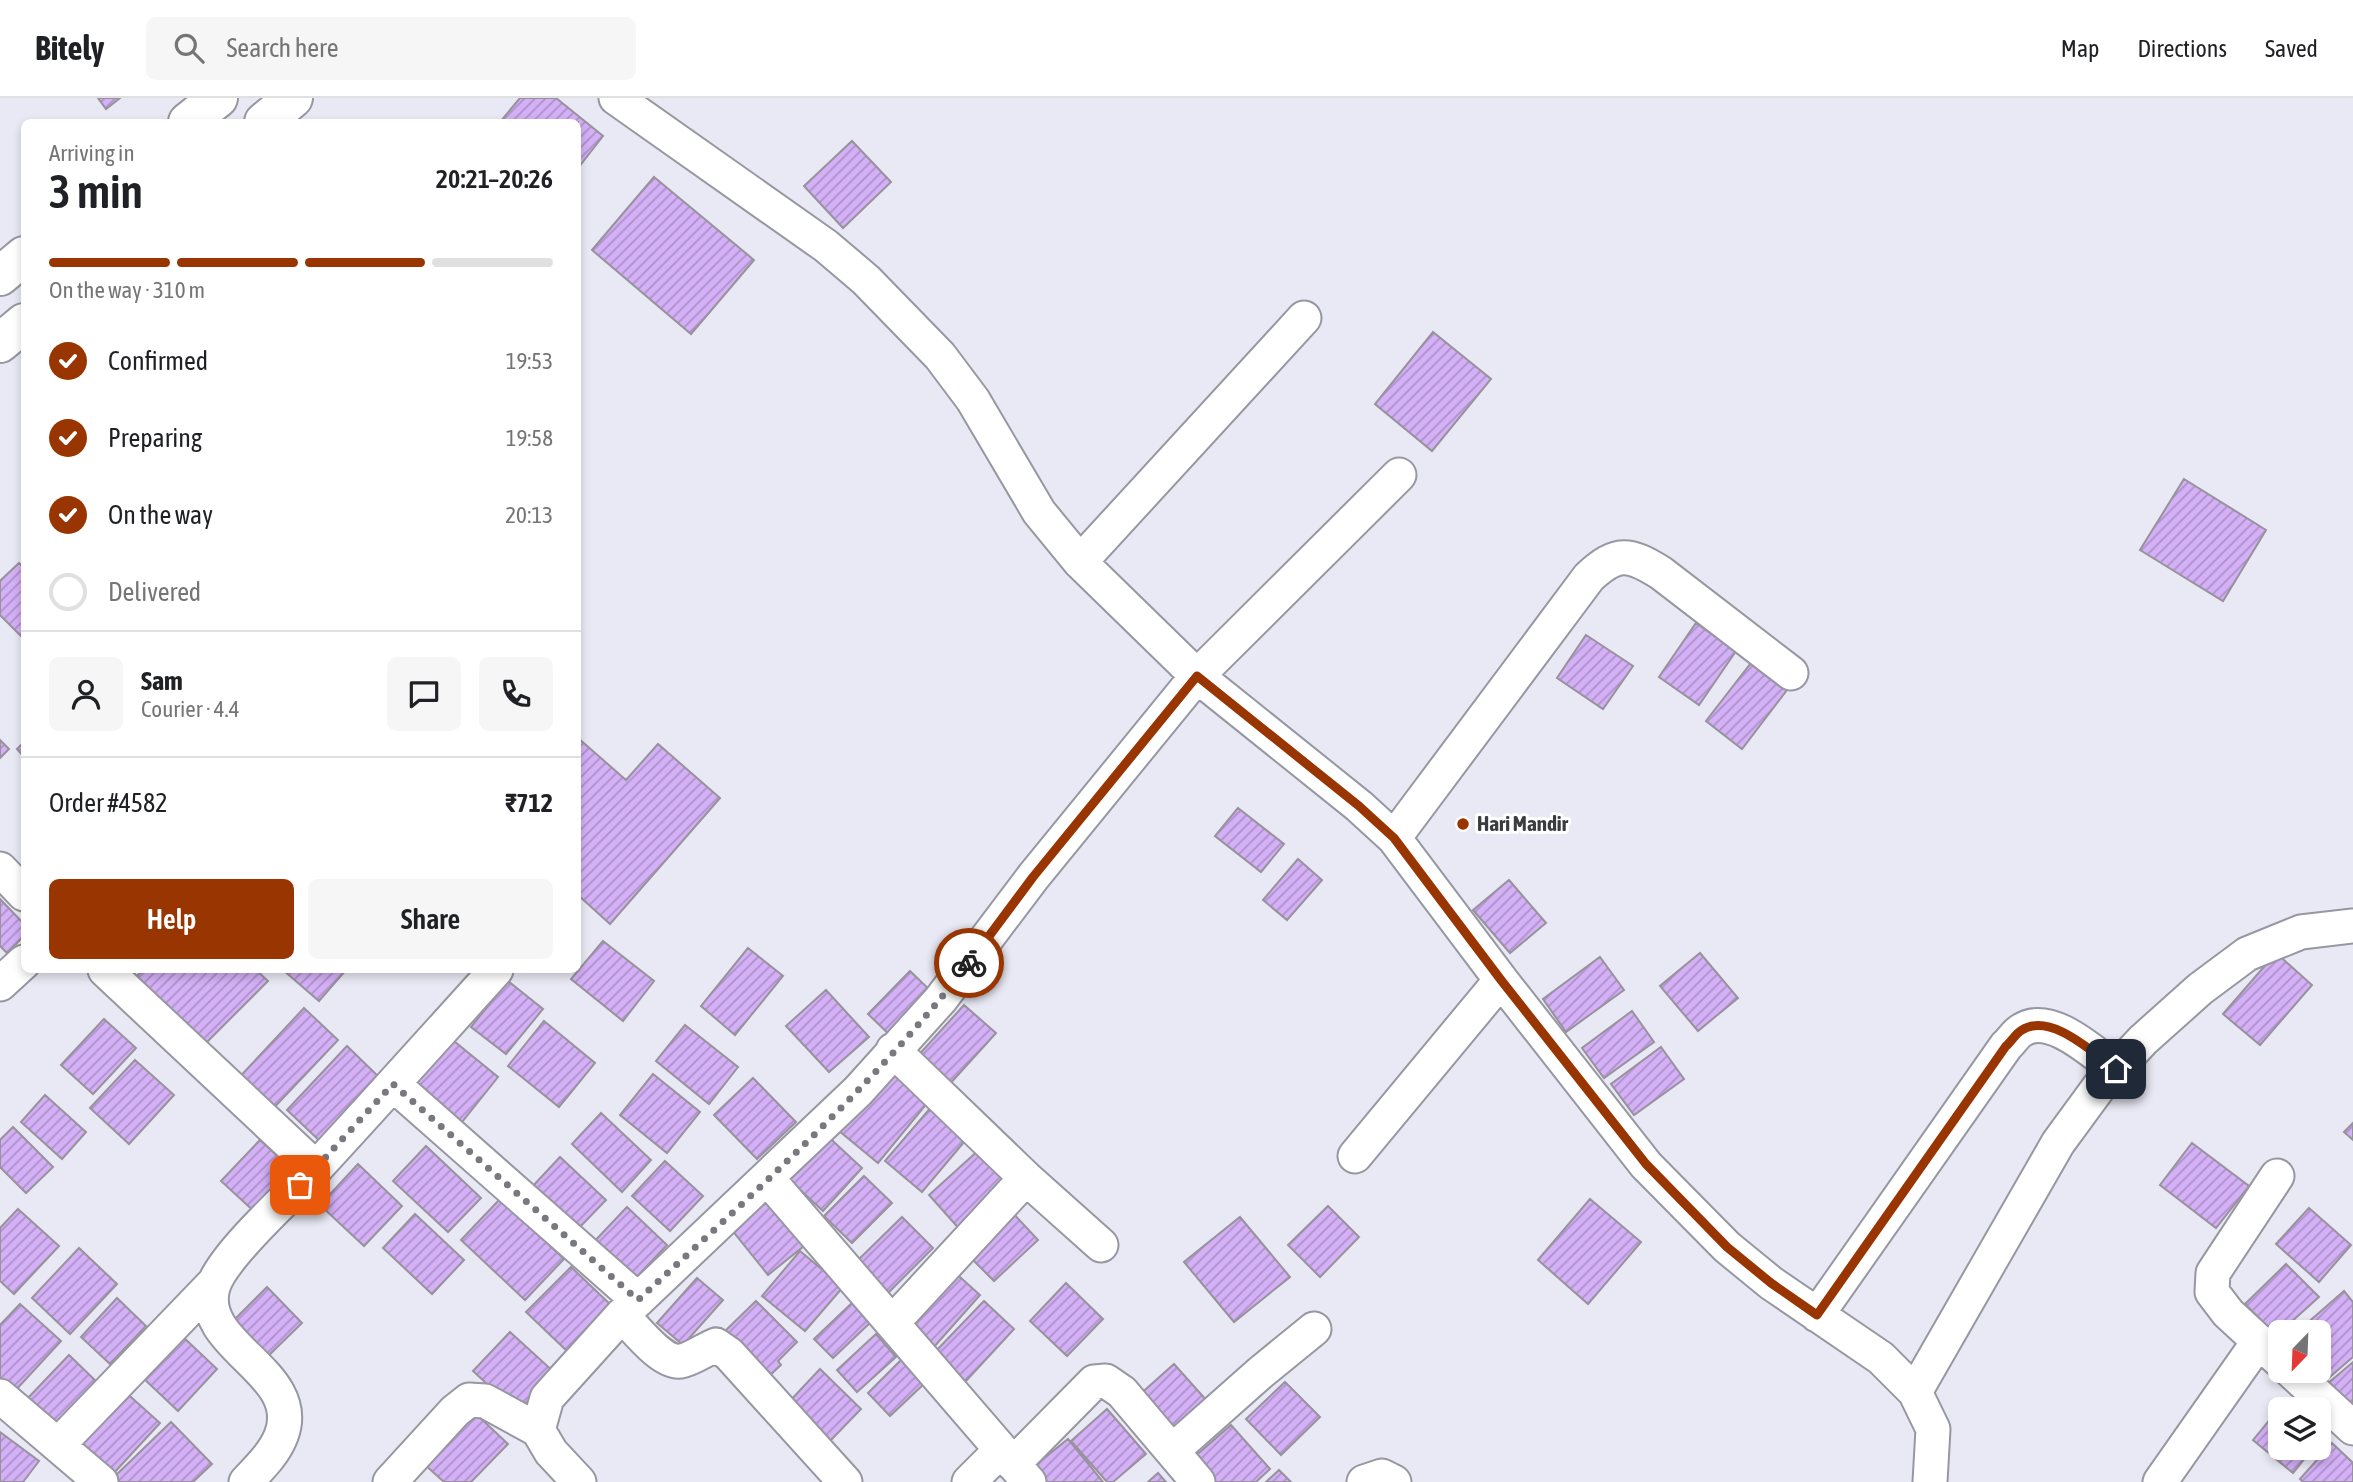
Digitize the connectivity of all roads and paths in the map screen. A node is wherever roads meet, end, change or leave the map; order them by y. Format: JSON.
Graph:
{"nodes":[{"id":1,"x":218,"y":98,"type":"edge"},
{"id":2,"x":293,"y":98,"type":"edge"},
{"id":3,"x":616,"y":98,"type":"edge"},
{"id":4,"x":192,"y":119,"type":"edge"},
{"id":5,"x":268,"y":119,"type":"edge"},
{"id":6,"x":21,"y":258,"type":"edge"},
{"id":7,"x":0,"y":276,"type":"edge"},
{"id":8,"x":1304,"y":318,"type":"dead end"},
{"id":9,"x":21,"y":326,"type":"edge"},
{"id":10,"x":0,"y":343,"type":"edge"},
{"id":11,"x":1399,"y":475,"type":"dead end"},
{"id":12,"x":1080,"y":562,"type":"junction"},
{"id":13,"x":1791,"y":673,"type":"dead end"},
{"id":14,"x":1197,"y":676,"type":"junction"},
{"id":15,"x":1394,"y":838,"type":"junction"},
{"id":16,"x":0,"y":869,"type":"edge"},
{"id":17,"x":21,"y":891,"type":"edge"},
{"id":18,"x":2353,"y":926,"type":"edge"},
{"id":19,"x":21,"y":965,"type":"edge"},
{"id":20,"x":108,"y":973,"type":"edge"},
{"id":21,"x":493,"y":973,"type":"edge"},
{"id":22,"x":1501,"y":980,"type":"junction"},
{"id":23,"x":0,"y":984,"type":"edge"},
{"id":24,"x":894,"y":1050,"type":"junction"},
{"id":25,"x":2116,"y":1069,"type":"junction"},
{"id":26,"x":393,"y":1084,"type":"junction"},
{"id":27,"x":1355,"y":1156,"type":"dead end"},
{"id":28,"x":316,"y":1168,"type":"junction"},
{"id":29,"x":2277,"y":1175,"type":"dead end"},
{"id":30,"x":767,"y":1178,"type":"junction"},
{"id":31,"x":1026,"y":1178,"type":"junction"},
{"id":32,"x":1101,"y":1245,"type":"dead end"},
{"id":33,"x":214,"y":1284,"type":"junction"},
{"id":34,"x":630,"y":1307,"type":"junction"},
{"id":35,"x":1817,"y":1315,"type":"junction"},
{"id":36,"x":892,"y":1323,"type":"junction"},
{"id":37,"x":1314,"y":1329,"type":"dead end"},
{"id":38,"x":2268,"y":1349,"type":"edge"},
{"id":39,"x":2268,"y":1353,"type":"edge"},
{"id":40,"x":2304,"y":1383,"type":"edge"},
{"id":41,"x":1915,"y":1392,"type":"junction"},
{"id":42,"x":0,"y":1396,"type":"edge"},
{"id":43,"x":2353,"y":1428,"type":"edge"},
{"id":44,"x":538,"y":1430,"type":"junction"},
{"id":45,"x":58,"y":1445,"type":"junction"},
{"id":46,"x":1172,"y":1451,"type":"junction"},
{"id":47,"x":1014,"y":1465,"type":"edge"},
{"id":48,"x":102,"y":1482,"type":"edge"},
{"id":49,"x":246,"y":1482,"type":"edge"},
{"id":50,"x":390,"y":1482,"type":"edge"},
{"id":51,"x":579,"y":1482,"type":"edge"},
{"id":52,"x":845,"y":1482,"type":"edge"},
{"id":53,"x":969,"y":1482,"type":"edge"},
{"id":54,"x":1198,"y":1482,"type":"edge"},
{"id":55,"x":1364,"y":1482,"type":"edge"},
{"id":56,"x":1394,"y":1482,"type":"edge"},
{"id":57,"x":1930,"y":1482,"type":"edge"},
{"id":58,"x":2160,"y":1482,"type":"edge"}],
"edges":[{"from":1,"to":4,"type":"highway"},
{"from":2,"to":5,"type":"highway"},
{"from":3,"to":12,"type":"street"},
{"from":6,"to":7,"type":"highway"},
{"from":8,"to":12,"type":"street"},
{"from":9,"to":10,"type":"highway"},
{"from":11,"to":14,"type":"street"},
{"from":12,"to":14,"type":"street"},
{"from":13,"to":15,"type":"street"},
{"from":14,"to":15,"type":"street"},
{"from":14,"to":24,"type":"street"},
{"from":15,"to":22,"type":"street"},
{"from":16,"to":17,"type":"street"},
{"from":18,"to":25,"type":"street"},
{"from":19,"to":23,"type":"street"},
{"from":20,"to":28,"type":"street"},
{"from":21,"to":26,"type":"street"},
{"from":22,"to":27,"type":"street"},
{"from":22,"to":35,"type":"street"},
{"from":24,"to":30,"type":"street"},
{"from":24,"to":31,"type":"street"},
{"from":25,"to":35,"type":"street"},
{"from":25,"to":41,"type":"street"},
{"from":26,"to":28,"type":"street"},
{"from":26,"to":34,"type":"street"},
{"from":28,"to":33,"type":"street"},
{"from":29,"to":38,"type":"street"},
{"from":30,"to":34,"type":"street"},
{"from":30,"to":36,"type":"street"},
{"from":31,"to":32,"type":"street"},
{"from":31,"to":36,"type":"street"},
{"from":33,"to":45,"type":"street"},
{"from":33,"to":49,"type":"street"},
{"from":34,"to":44,"type":"street"},
{"from":34,"to":52,"type":"street"},
{"from":35,"to":41,"type":"street"},
{"from":36,"to":47,"type":"street"},
{"from":37,"to":46,"type":"street"},
{"from":39,"to":58,"type":"street"},
{"from":40,"to":43,"type":"street"},
{"from":41,"to":57,"type":"street"},
{"from":42,"to":45,"type":"street"},
{"from":44,"to":50,"type":"street"},
{"from":44,"to":51,"type":"street"},
{"from":45,"to":48,"type":"street"},
{"from":46,"to":47,"type":"street"},
{"from":46,"to":54,"type":"street"},
{"from":47,"to":53,"type":"street"},
{"from":55,"to":56,"type":"street"}]}
